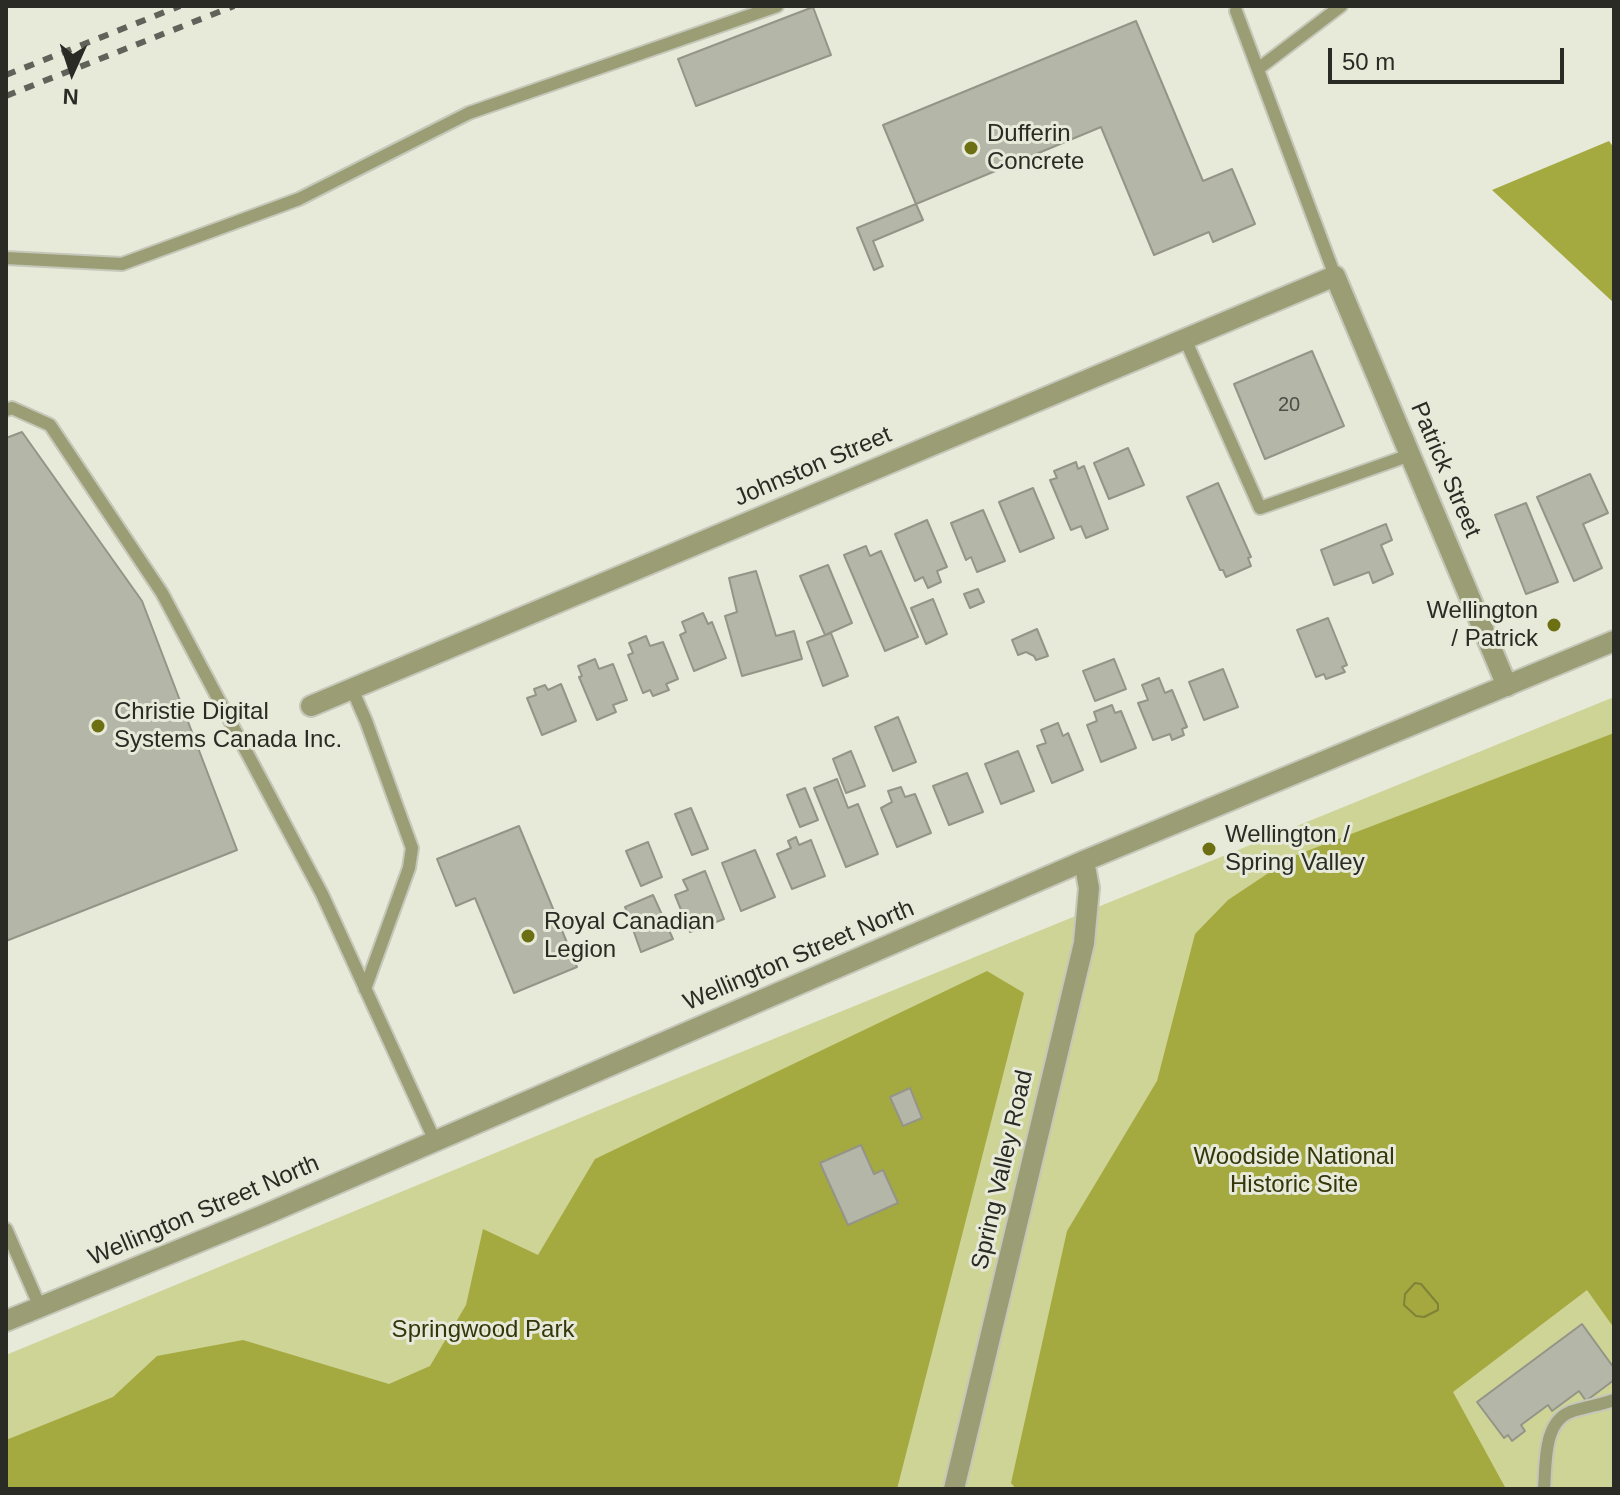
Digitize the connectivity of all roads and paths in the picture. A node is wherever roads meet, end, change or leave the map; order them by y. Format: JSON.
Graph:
{"nodes":[{"id":1,"x":777,"y":6,"type":"edge"},
{"id":2,"x":1341,"y":6,"type":"edge"},
{"id":3,"x":1236,"y":11,"type":"dead end"},
{"id":4,"x":1258,"y":69,"type":"junction"},
{"id":5,"x":6,"y":258,"type":"edge"},
{"id":6,"x":1335,"y":276,"type":"junction"},
{"id":7,"x":1185,"y":339,"type":"junction"},
{"id":8,"x":6,"y":410,"type":"edge"},
{"id":9,"x":1410,"y":455,"type":"junction"},
{"id":10,"x":1614,"y":641,"type":"edge"},
{"id":11,"x":1507,"y":686,"type":"junction"},
{"id":12,"x":352,"y":689,"type":"junction"},
{"id":13,"x":311,"y":706,"type":"dead end"},
{"id":14,"x":1084,"y":861,"type":"junction"},
{"id":15,"x":365,"y":989,"type":"junction"},
{"id":16,"x":435,"y":1141,"type":"junction"},
{"id":17,"x":6,"y":1229,"type":"edge"},
{"id":18,"x":40,"y":1307,"type":"junction"},
{"id":19,"x":6,"y":1321,"type":"edge"},
{"id":20,"x":1614,"y":1400,"type":"edge"},
{"id":21,"x":954,"y":1489,"type":"edge"},
{"id":22,"x":1544,"y":1489,"type":"edge"}],
"edges":[{"from":1,"to":5,"type":"lane"},
{"from":2,"to":4,"type":"lane"},
{"from":3,"to":4,"type":"lane"},
{"from":4,"to":6,"type":"lane"},
{"from":6,"to":7,"type":"street","name":"Johnston Street"},
{"from":6,"to":9,"type":"street","name":"Patrick Street"},
{"from":7,"to":9,"type":"lane"},
{"from":7,"to":12,"type":"street","name":"Johnston Street"},
{"from":8,"to":15,"type":"lane"},
{"from":9,"to":11,"type":"street","name":"Patrick Street"},
{"from":10,"to":11,"type":"street","name":"Wellington Street North"},
{"from":11,"to":14,"type":"street","name":"Wellington Street North"},
{"from":12,"to":13,"type":"street","name":"Johnston Street"},
{"from":12,"to":15,"type":"lane"},
{"from":14,"to":16,"type":"street","name":"Wellington Street North"},
{"from":14,"to":21,"type":"street","name":"Spring Valley Road"},
{"from":15,"to":16,"type":"lane"},
{"from":16,"to":18,"type":"street","name":"Wellington Street North"},
{"from":17,"to":18,"type":"lane"},
{"from":18,"to":19,"type":"street","name":"Wellington Street North"},
{"from":20,"to":22,"type":"lane"}]}
